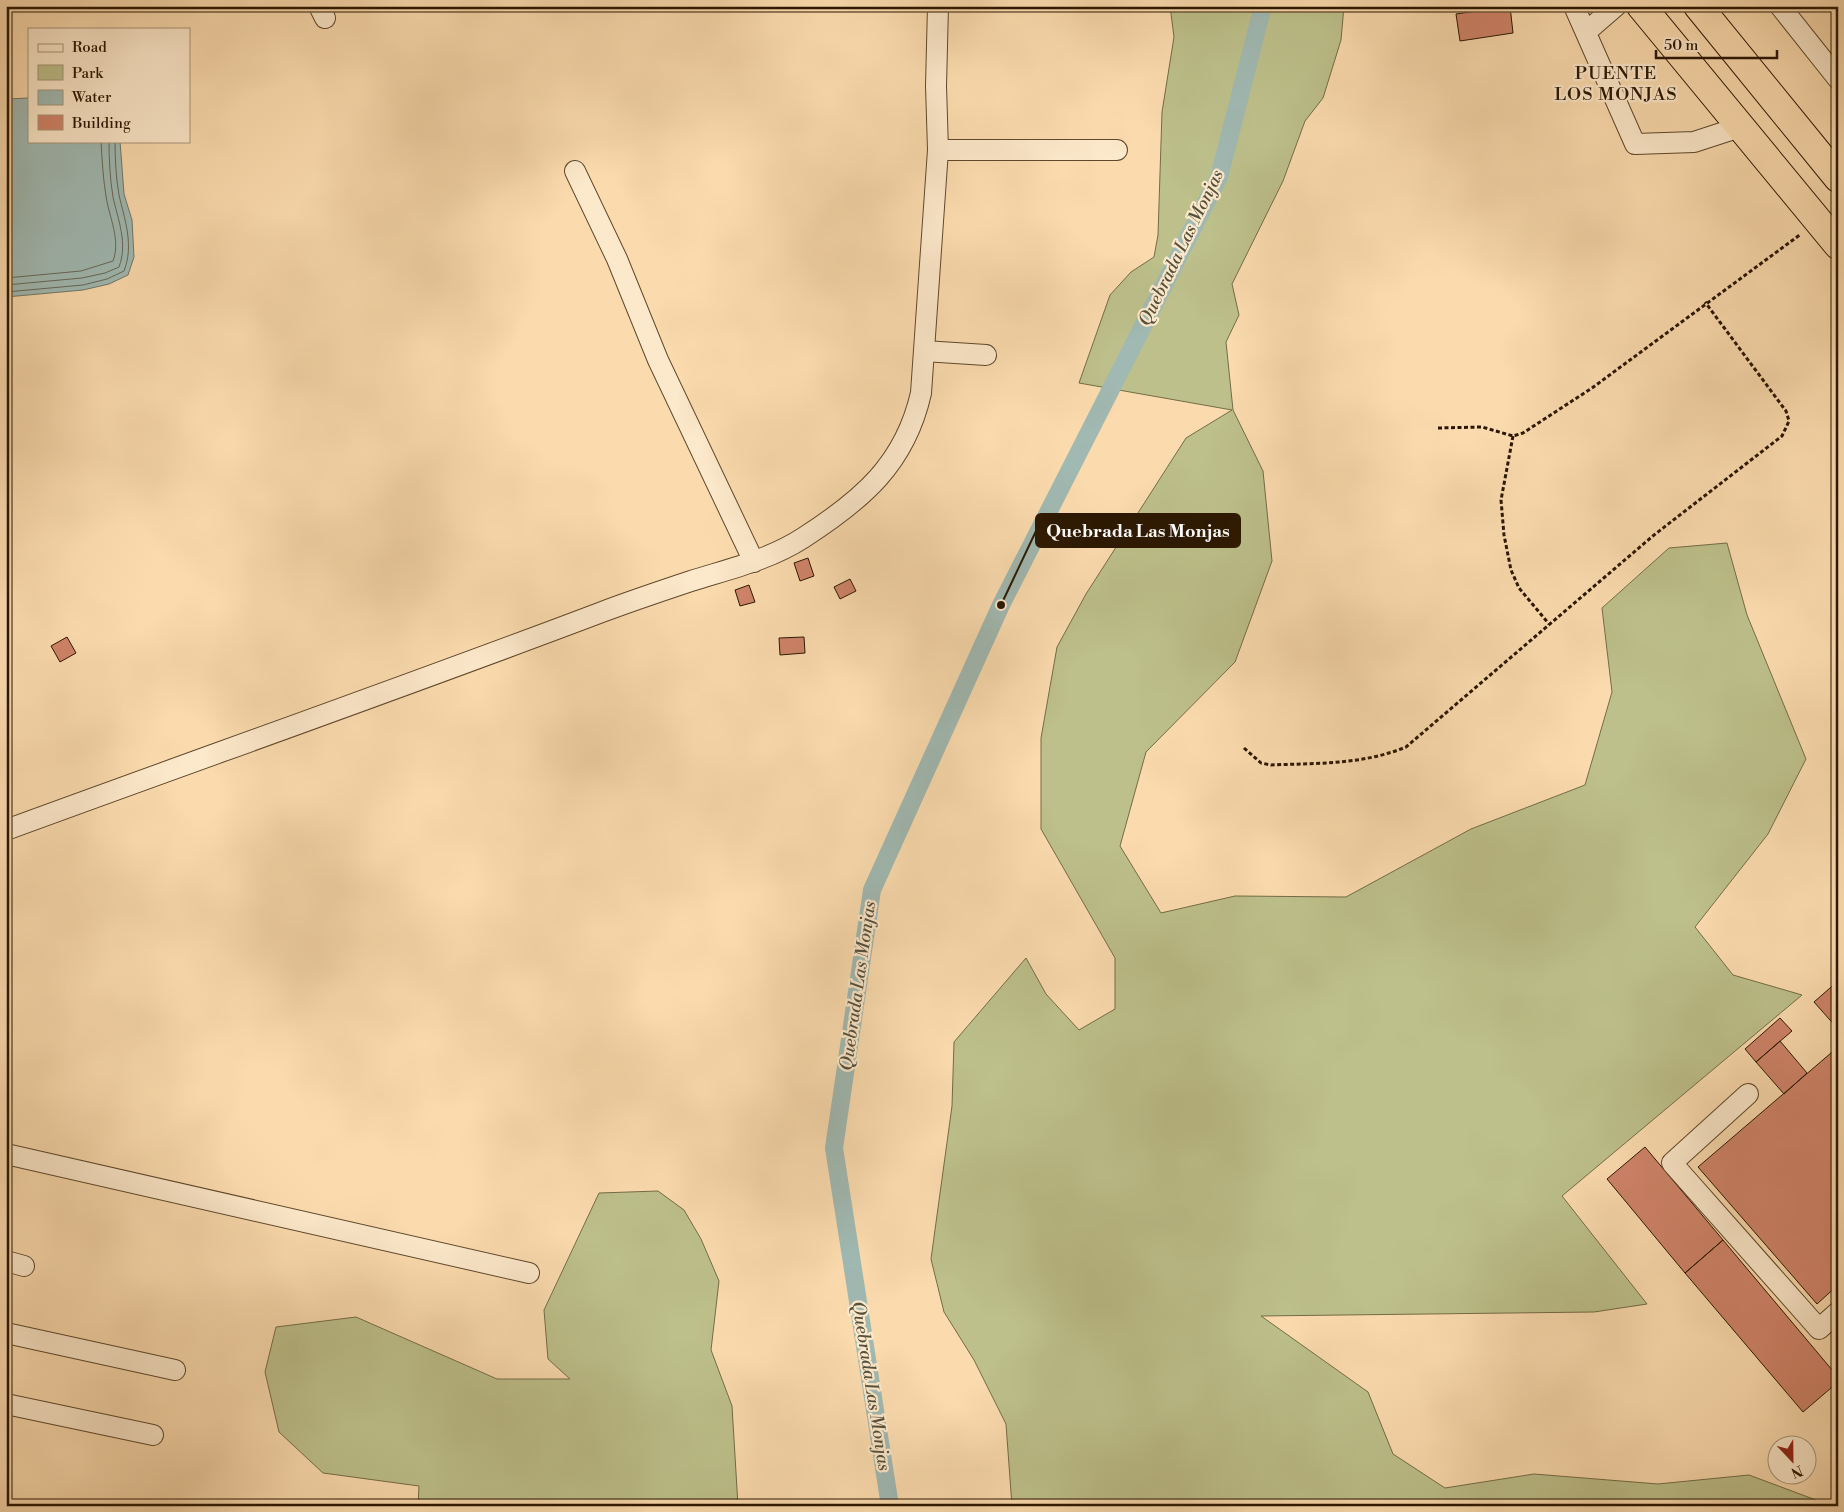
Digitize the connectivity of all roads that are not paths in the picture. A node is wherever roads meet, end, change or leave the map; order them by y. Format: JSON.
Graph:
{"nodes":[{"id":1,"x":938,"y":6,"type":"edge"},
{"id":2,"x":1574,"y":6,"type":"edge"},
{"id":3,"x":1616,"y":6,"type":"edge"},
{"id":4,"x":1641,"y":6,"type":"edge"},
{"id":5,"x":1698,"y":6,"type":"edge"},
{"id":6,"x":1780,"y":6,"type":"edge"},
{"id":7,"x":1586,"y":32,"type":"junction"},
{"id":8,"x":1838,"y":79,"type":"edge"},
{"id":9,"x":1740,"y":127,"type":"junction"},
{"id":10,"x":938,"y":150,"type":"junction"},
{"id":11,"x":1117,"y":150,"type":"dead end"},
{"id":12,"x":575,"y":170,"type":"dead end"},
{"id":13,"x":1838,"y":178,"type":"edge"},
{"id":14,"x":1838,"y":245,"type":"edge"},
{"id":15,"x":924,"y":351,"type":"junction"},
{"id":16,"x":986,"y":355,"type":"dead end"},
{"id":17,"x":754,"y":562,"type":"junction"},
{"id":18,"x":6,"y":830,"type":"edge"},
{"id":19,"x":1748,"y":1094,"type":"dead end"},
{"id":20,"x":6,"y":1154,"type":"edge"},
{"id":21,"x":529,"y":1272,"type":"dead end"},
{"id":22,"x":1838,"y":1312,"type":"edge"},
{"id":23,"x":6,"y":1333,"type":"edge"},
{"id":24,"x":175,"y":1370,"type":"dead end"},
{"id":25,"x":6,"y":1404,"type":"edge"},
{"id":26,"x":153,"y":1435,"type":"dead end"}],
"edges":[{"from":1,"to":10,"type":"street"},
{"from":2,"to":7,"type":"street"},
{"from":3,"to":7,"type":"street"},
{"from":4,"to":9,"type":"highway"},
{"from":5,"to":13,"type":"highway"},
{"from":6,"to":8,"type":"street"},
{"from":7,"to":9,"type":"street"},
{"from":9,"to":14,"type":"highway"},
{"from":10,"to":11,"type":"street"},
{"from":10,"to":15,"type":"street"},
{"from":12,"to":17,"type":"street"},
{"from":15,"to":16,"type":"street"},
{"from":15,"to":17,"type":"street"},
{"from":17,"to":18,"type":"street"},
{"from":19,"to":22,"type":"street"},
{"from":20,"to":21,"type":"street"},
{"from":23,"to":24,"type":"street"},
{"from":25,"to":26,"type":"street"}]}
